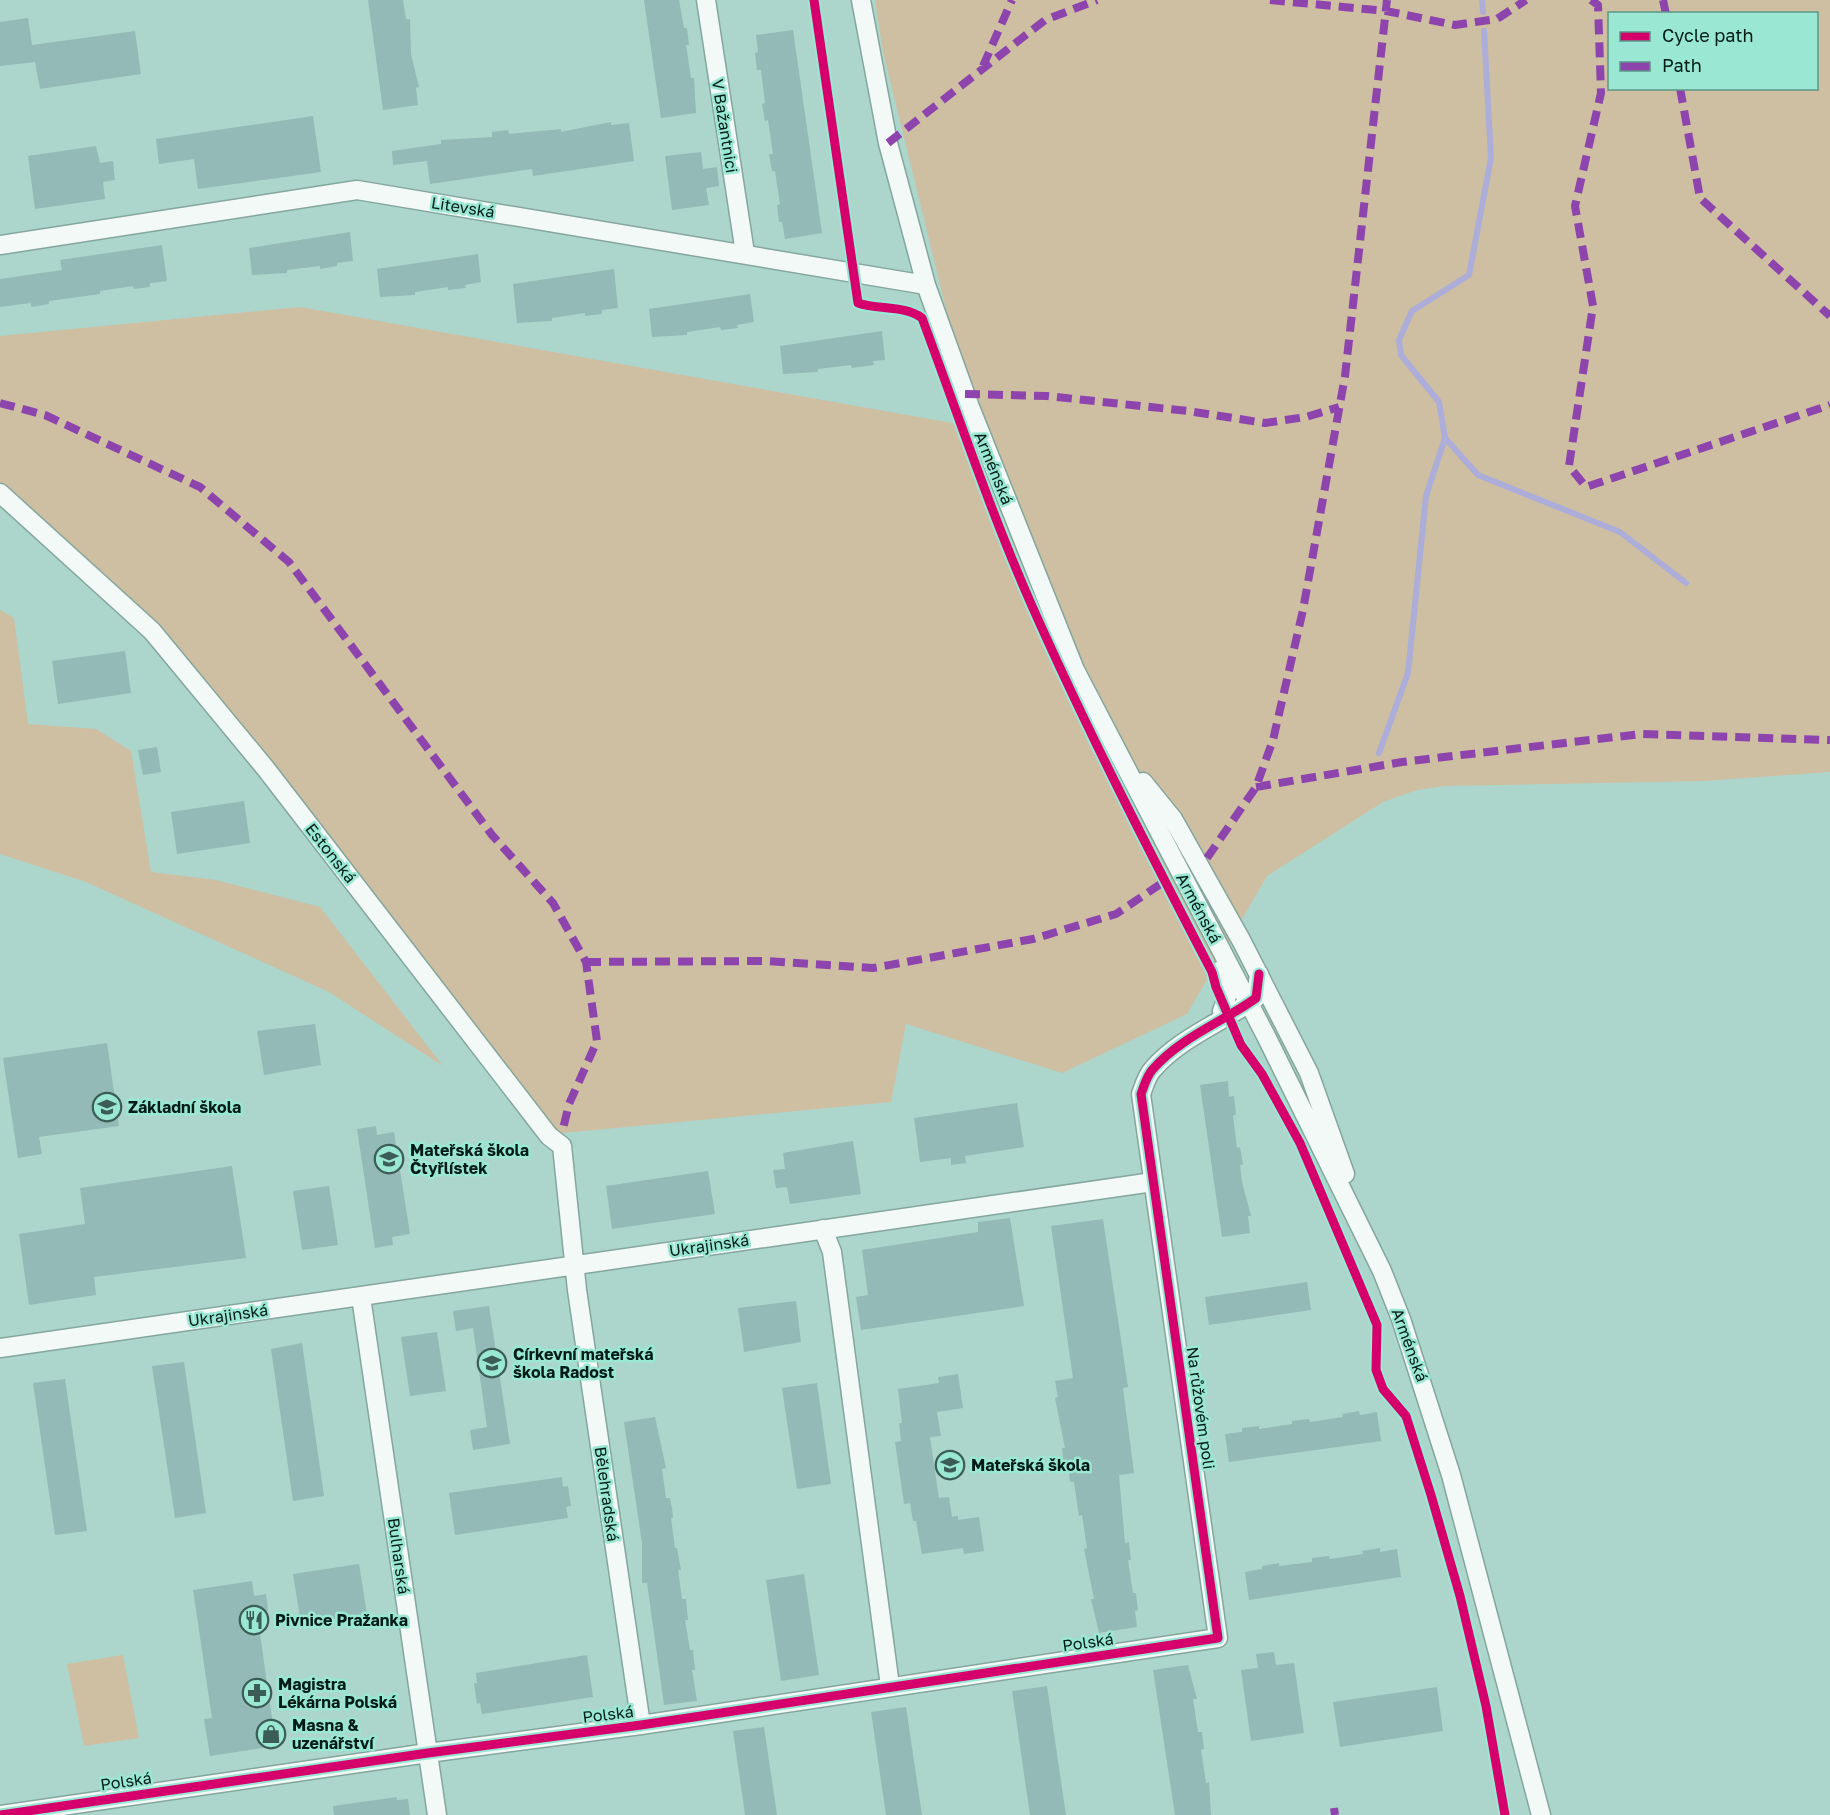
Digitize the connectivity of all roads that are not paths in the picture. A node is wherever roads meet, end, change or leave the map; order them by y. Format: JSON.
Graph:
{"nodes":[{"id":1,"x":706,"y":0,"type":"edge"},
{"id":2,"x":861,"y":0,"type":"edge"},
{"id":3,"x":0,"y":245,"type":"edge"},
{"id":4,"x":745,"y":253,"type":"junction"},
{"id":5,"x":926,"y":285,"type":"junction"},
{"id":6,"x":0,"y":493,"type":"edge"},
{"id":7,"x":1113,"y":745,"type":"junction"},
{"id":8,"x":1136,"y":786,"type":"junction"},
{"id":9,"x":1258,"y":974,"type":"junction"},
{"id":10,"x":1249,"y":1003,"type":"junction"},
{"id":11,"x":1221,"y":1015,"type":"junction"},
{"id":12,"x":1266,"y":1036,"type":"junction"},
{"id":13,"x":1346,"y":1175,"type":"junction"},
{"id":14,"x":1154,"y":1182,"type":"junction"},
{"id":15,"x":823,"y":1229,"type":"junction"},
{"id":16,"x":574,"y":1264,"type":"junction"},
{"id":17,"x":1382,"y":1271,"type":"junction"},
{"id":18,"x":361,"y":1297,"type":"junction"},
{"id":19,"x":0,"y":1348,"type":"edge"},
{"id":20,"x":1218,"y":1638,"type":"joint"},
{"id":21,"x":890,"y":1686,"type":"junction"},
{"id":22,"x":641,"y":1725,"type":"junction"},
{"id":23,"x":428,"y":1752,"type":"junction"},
{"id":24,"x":0,"y":1815,"type":"edge"},
{"id":25,"x":437,"y":1815,"type":"edge"},
{"id":26,"x":1540,"y":1815,"type":"edge"}],
"edges":[{"from":1,"to":4,"type":"street","name":"V Bažantnici"},
{"from":2,"to":5,"type":"street","name":"Arménská"},
{"from":3,"to":4,"type":"street","name":"Litevská"},
{"from":4,"to":5,"type":"street","name":"Litevská"},
{"from":5,"to":7,"type":"street","name":"Arménská"},
{"from":6,"to":16,"type":"street","name":"Estonská"},
{"from":7,"to":8,"type":"street","name":"Arménská"},
{"from":7,"to":9,"type":"street"},
{"from":8,"to":10,"type":"street","name":"Arménská"},
{"from":8,"to":11,"type":"street"},
{"from":9,"to":10,"type":"street"},
{"from":9,"to":13,"type":"street"},
{"from":10,"to":11,"type":"street"},
{"from":10,"to":12,"type":"street","name":"Arménská"},
{"from":10,"to":13,"type":"street"},
{"from":11,"to":12,"type":"street"},
{"from":11,"to":14,"type":"street"},
{"from":12,"to":17,"type":"street","name":"Arménská"},
{"from":13,"to":17,"type":"street"},
{"from":14,"to":15,"type":"street","name":"Ukrajinská"},
{"from":14,"to":20,"type":"street","name":"Na růžovém poli"},
{"from":15,"to":16,"type":"street","name":"Ukrajinská"},
{"from":15,"to":21,"type":"street"},
{"from":16,"to":18,"type":"street","name":"Ukrajinská"},
{"from":16,"to":22,"type":"street","name":"Bělehradská"},
{"from":17,"to":26,"type":"street","name":"Arménská"},
{"from":18,"to":19,"type":"street","name":"Ukrajinská"},
{"from":18,"to":23,"type":"street","name":"Bulharská"},
{"from":20,"to":21,"type":"street","name":"Polská"},
{"from":21,"to":22,"type":"street","name":"Polská"},
{"from":22,"to":23,"type":"street","name":"Polská"},
{"from":23,"to":24,"type":"street","name":"Polská"},
{"from":23,"to":25,"type":"street","name":"Bulharská"}]}
